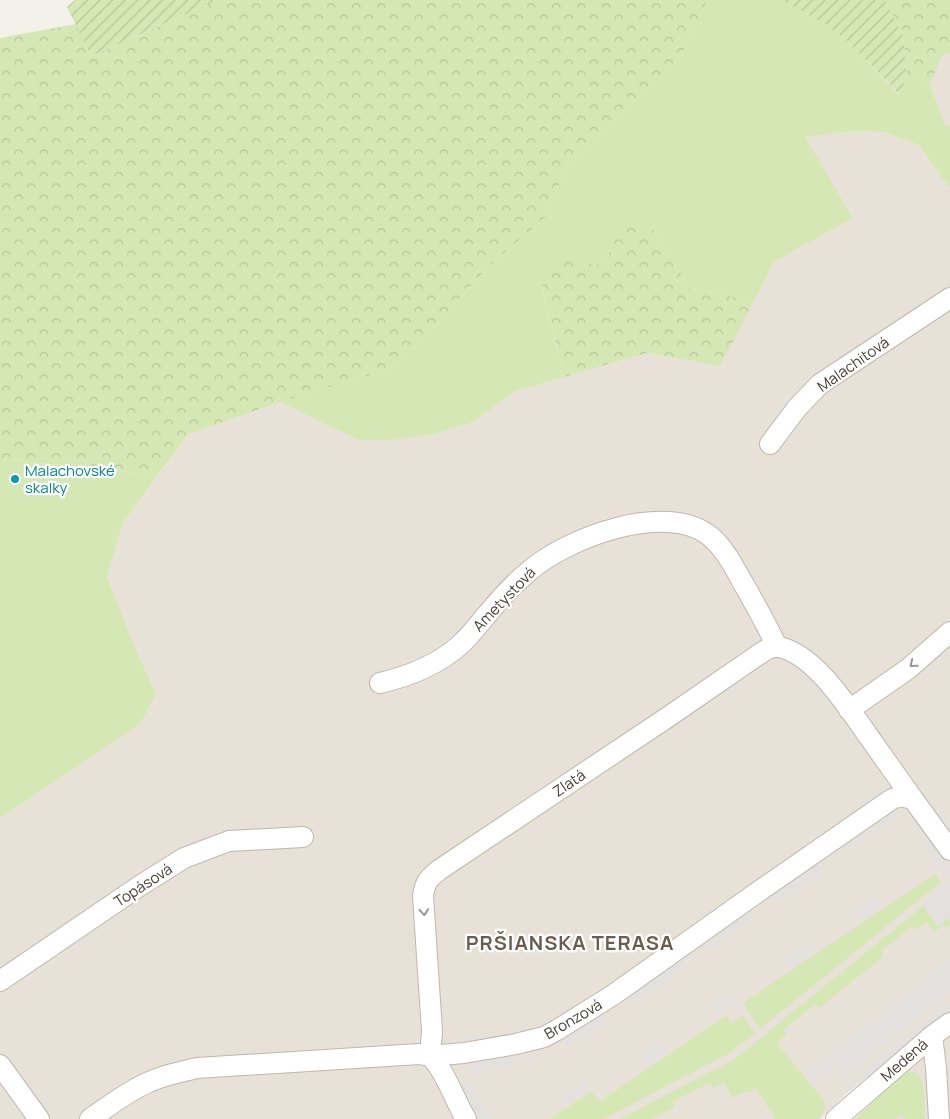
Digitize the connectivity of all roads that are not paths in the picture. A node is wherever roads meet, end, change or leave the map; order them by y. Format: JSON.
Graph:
{"nodes":[{"id":1,"x":950,"y":298,"type":"edge"},
{"id":2,"x":770,"y":444,"type":"dead end"},
{"id":3,"x":950,"y":632,"type":"edge"},
{"id":4,"x":777,"y":647,"type":"junction"},
{"id":5,"x":380,"y":683,"type":"dead end"},
{"id":6,"x":849,"y":710,"type":"junction"},
{"id":7,"x":913,"y":799,"type":"junction"},
{"id":8,"x":304,"y":837,"type":"dead end"},
{"id":9,"x":950,"y":850,"type":"edge"},
{"id":10,"x":0,"y":981,"type":"edge"},
{"id":11,"x":950,"y":1022,"type":"edge"},
{"id":12,"x":932,"y":1036,"type":"junction"},
{"id":13,"x":430,"y":1056,"type":"junction"},
{"id":14,"x":0,"y":1065,"type":"edge"},
{"id":15,"x":114,"y":1112,"type":"edge"},
{"id":16,"x":38,"y":1119,"type":"edge"},
{"id":17,"x":90,"y":1119,"type":"edge"},
{"id":18,"x":466,"y":1119,"type":"edge"},
{"id":19,"x":836,"y":1119,"type":"edge"},
{"id":20,"x":938,"y":1119,"type":"edge"}],
"edges":[{"from":1,"to":2,"type":"street","name":"Malachitová"},
{"from":3,"to":6,"type":"street","one_way":true},
{"from":4,"to":5,"type":"street","name":"Ametystová"},
{"from":4,"to":6,"type":"street"},
{"from":4,"to":13,"type":"street","name":"Zlatá","one_way":true},
{"from":6,"to":7,"type":"street"},
{"from":7,"to":9,"type":"street"},
{"from":7,"to":13,"type":"street","name":"Bronzová"},
{"from":8,"to":10,"type":"street","name":"Topásová"},
{"from":11,"to":12,"type":"street"},
{"from":12,"to":19,"type":"street","name":"Medená"},
{"from":12,"to":20,"type":"street","name":"Medená"},
{"from":13,"to":15,"type":"street","name":"Bronzová"},
{"from":13,"to":18,"type":"street"},
{"from":14,"to":16,"type":"street"},
{"from":15,"to":17,"type":"street","name":"Bronzová"}]}
